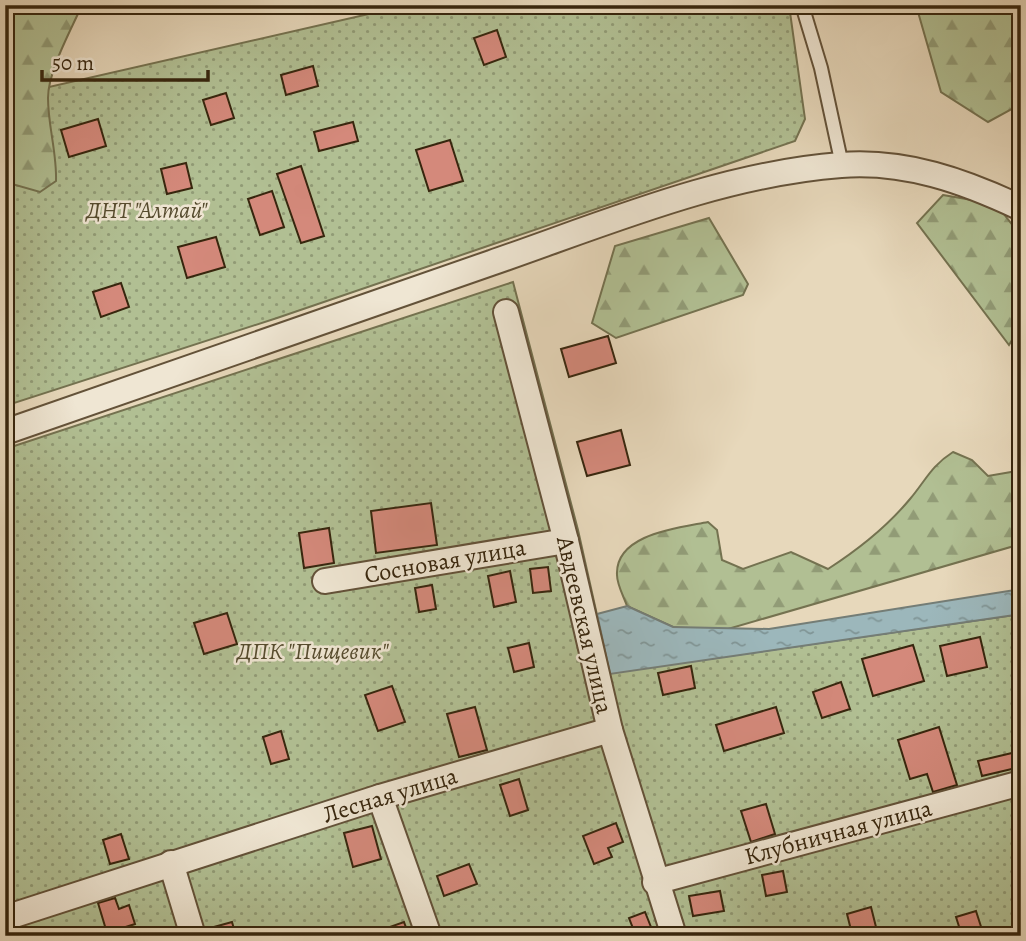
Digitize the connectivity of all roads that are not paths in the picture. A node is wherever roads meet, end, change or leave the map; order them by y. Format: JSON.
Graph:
{"nodes":[{"id":1,"x":802,"y":5,"type":"edge"},
{"id":2,"x":842,"y":165,"type":"junction"},
{"id":3,"x":1021,"y":208,"type":"edge"},
{"id":4,"x":506,"y":312,"type":"dead end"},
{"id":5,"x":5,"y":432,"type":"edge"},
{"id":6,"x":566,"y":541,"type":"junction"},
{"id":7,"x":325,"y":581,"type":"dead end"},
{"id":8,"x":610,"y":730,"type":"junction"},
{"id":9,"x":1021,"y":783,"type":"edge"},
{"id":10,"x":380,"y":797,"type":"junction"},
{"id":11,"x":171,"y":863,"type":"junction"},
{"id":12,"x":655,"y":882,"type":"junction"},
{"id":13,"x":5,"y":918,"type":"edge"},
{"id":14,"x":193,"y":936,"type":"edge"},
{"id":15,"x":429,"y":936,"type":"edge"},
{"id":16,"x":674,"y":936,"type":"edge"}],
"edges":[{"from":1,"to":2,"type":"lane"},
{"from":2,"to":3,"type":"street"},
{"from":2,"to":5,"type":"street"},
{"from":4,"to":6,"type":"street","name":"Авдеевская улица"},
{"from":6,"to":7,"type":"street","name":"Сосновая улица"},
{"from":6,"to":8,"type":"street","name":"Авдеевская улица"},
{"from":8,"to":10,"type":"street","name":"Лесная улица"},
{"from":8,"to":12,"type":"street","name":"Авдеевская улица"},
{"from":9,"to":12,"type":"street","name":"Клубничная улица"},
{"from":10,"to":11,"type":"street","name":"Лесная улица"},
{"from":10,"to":15,"type":"street"},
{"from":11,"to":13,"type":"street","name":"Лесная улица"},
{"from":11,"to":14,"type":"street"},
{"from":12,"to":16,"type":"street","name":"Авдеевская улица"}]}
